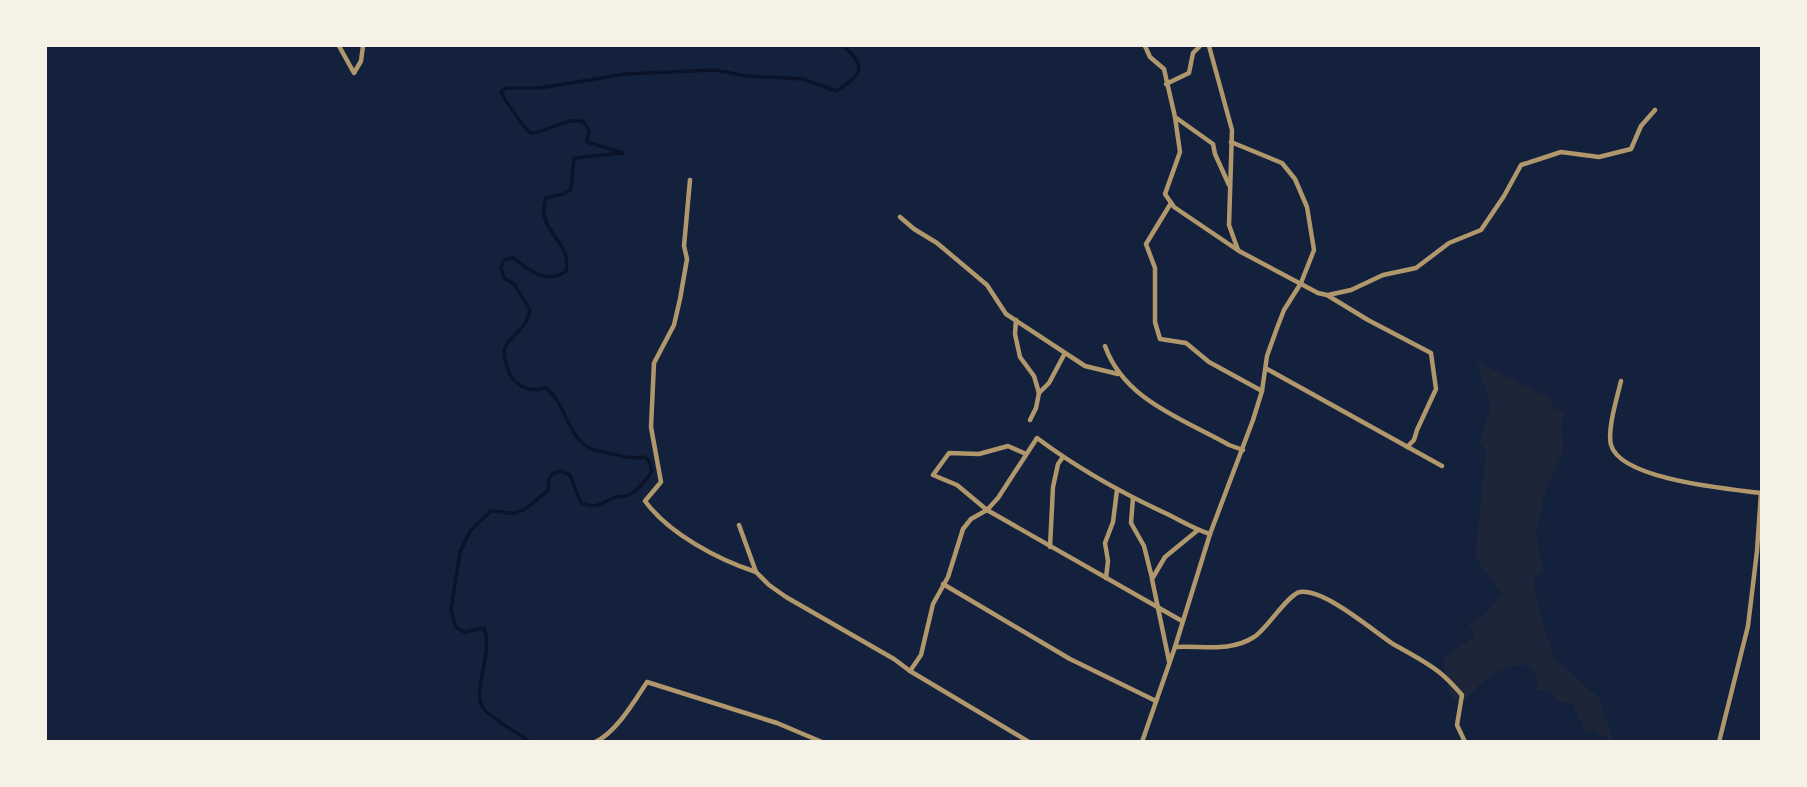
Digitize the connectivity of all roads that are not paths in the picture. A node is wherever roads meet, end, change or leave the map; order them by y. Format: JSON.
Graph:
{"nodes":[{"id":1,"x":339,"y":46,"type":"edge"},
{"id":2,"x":363,"y":46,"type":"edge"},
{"id":3,"x":1144,"y":46,"type":"edge"},
{"id":4,"x":1200,"y":46,"type":"edge"},
{"id":5,"x":1209,"y":46,"type":"edge"},
{"id":6,"x":354,"y":73,"type":"junction"},
{"id":7,"x":355,"y":81,"type":"dead end"},
{"id":8,"x":1166,"y":84,"type":"junction"},
{"id":9,"x":1655,"y":110,"type":"dead end"},
{"id":10,"x":1175,"y":117,"type":"junction"},
{"id":11,"x":1231,"y":142,"type":"junction"},
{"id":12,"x":690,"y":180,"type":"dead end"},
{"id":13,"x":1229,"y":186,"type":"junction"},
{"id":14,"x":1171,"y":203,"type":"junction"},
{"id":15,"x":900,"y":217,"type":"dead end"},
{"id":16,"x":1239,"y":251,"type":"junction"},
{"id":17,"x":1301,"y":283,"type":"junction"},
{"id":18,"x":1327,"y":295,"type":"junction"},
{"id":19,"x":1016,"y":320,"type":"junction"},
{"id":20,"x":1105,"y":346,"type":"dead end"},
{"id":21,"x":1065,"y":353,"type":"junction"},
{"id":22,"x":1267,"y":369,"type":"junction"},
{"id":23,"x":1118,"y":374,"type":"junction"},
{"id":24,"x":1621,"y":382,"type":"dead end"},
{"id":25,"x":1262,"y":391,"type":"junction"},
{"id":26,"x":1039,"y":393,"type":"junction"},
{"id":27,"x":1030,"y":420,"type":"dead end"},
{"id":28,"x":1406,"y":447,"type":"junction"},
{"id":29,"x":1243,"y":450,"type":"junction"},
{"id":30,"x":1026,"y":454,"type":"junction"},
{"id":31,"x":1063,"y":457,"type":"junction"},
{"id":32,"x":1442,"y":466,"type":"dead end"},
{"id":33,"x":1117,"y":489,"type":"junction"},
{"id":34,"x":1133,"y":498,"type":"junction"},
{"id":35,"x":987,"y":510,"type":"junction"},
{"id":36,"x":739,"y":525,"type":"dead end"},
{"id":37,"x":1198,"y":530,"type":"junction"},
{"id":38,"x":1210,"y":534,"type":"junction"},
{"id":39,"x":1049,"y":547,"type":"junction"},
{"id":40,"x":756,"y":572,"type":"junction"},
{"id":41,"x":1106,"y":578,"type":"junction"},
{"id":42,"x":1152,"y":579,"type":"junction"},
{"id":43,"x":943,"y":584,"type":"junction"},
{"id":44,"x":1157,"y":608,"type":"junction"},
{"id":45,"x":1182,"y":621,"type":"junction"},
{"id":46,"x":1175,"y":647,"type":"junction"},
{"id":47,"x":1169,"y":662,"type":"junction"},
{"id":48,"x":910,"y":671,"type":"junction"},
{"id":49,"x":1156,"y":701,"type":"junction"},
{"id":50,"x":595,"y":741,"type":"edge"},
{"id":51,"x":822,"y":741,"type":"edge"},
{"id":52,"x":1029,"y":741,"type":"edge"},
{"id":53,"x":1142,"y":741,"type":"edge"},
{"id":54,"x":1465,"y":741,"type":"edge"},
{"id":55,"x":1719,"y":741,"type":"edge"}],
"edges":[{"from":1,"to":6,"type":"street"},
{"from":2,"to":6,"type":"street"},
{"from":3,"to":8,"type":"street"},
{"from":4,"to":8,"type":"street"},
{"from":5,"to":11,"type":"street"},
{"from":6,"to":7,"type":"street"},
{"from":8,"to":10,"type":"street"},
{"from":9,"to":18,"type":"street"},
{"from":10,"to":13,"type":"street"},
{"from":10,"to":14,"type":"street"},
{"from":11,"to":13,"type":"street"},
{"from":11,"to":17,"type":"street"},
{"from":12,"to":40,"type":"street"},
{"from":13,"to":16,"type":"street"},
{"from":14,"to":16,"type":"street"},
{"from":14,"to":25,"type":"street"},
{"from":15,"to":19,"type":"street"},
{"from":16,"to":17,"type":"street"},
{"from":17,"to":18,"type":"street"},
{"from":17,"to":22,"type":"street"},
{"from":18,"to":28,"type":"street"},
{"from":19,"to":21,"type":"street"},
{"from":19,"to":26,"type":"street"},
{"from":20,"to":23,"type":"street"},
{"from":21,"to":23,"type":"street"},
{"from":21,"to":26,"type":"street"},
{"from":22,"to":25,"type":"street"},
{"from":22,"to":28,"type":"street"},
{"from":23,"to":29,"type":"street"},
{"from":24,"to":55,"type":"street"},
{"from":25,"to":29,"type":"street"},
{"from":26,"to":27,"type":"street"},
{"from":28,"to":32,"type":"street"},
{"from":29,"to":38,"type":"street"},
{"from":30,"to":31,"type":"street"},
{"from":30,"to":35,"type":"street"},
{"from":30,"to":35,"type":"street"},
{"from":31,"to":33,"type":"street"},
{"from":31,"to":39,"type":"street"},
{"from":33,"to":34,"type":"street"},
{"from":33,"to":41,"type":"street"},
{"from":34,"to":37,"type":"street"},
{"from":34,"to":42,"type":"street"},
{"from":35,"to":39,"type":"street"},
{"from":35,"to":43,"type":"street"},
{"from":36,"to":40,"type":"street"},
{"from":37,"to":38,"type":"street"},
{"from":37,"to":42,"type":"street"},
{"from":38,"to":45,"type":"street"},
{"from":39,"to":41,"type":"street"},
{"from":40,"to":48,"type":"street"},
{"from":41,"to":44,"type":"street"},
{"from":42,"to":44,"type":"street"},
{"from":43,"to":48,"type":"street"},
{"from":43,"to":49,"type":"street"},
{"from":44,"to":45,"type":"street"},
{"from":44,"to":47,"type":"street"},
{"from":45,"to":46,"type":"street"},
{"from":46,"to":47,"type":"street"},
{"from":46,"to":54,"type":"street"},
{"from":47,"to":49,"type":"street"},
{"from":48,"to":52,"type":"street"},
{"from":49,"to":53,"type":"street"},
{"from":50,"to":51,"type":"street"}]}
